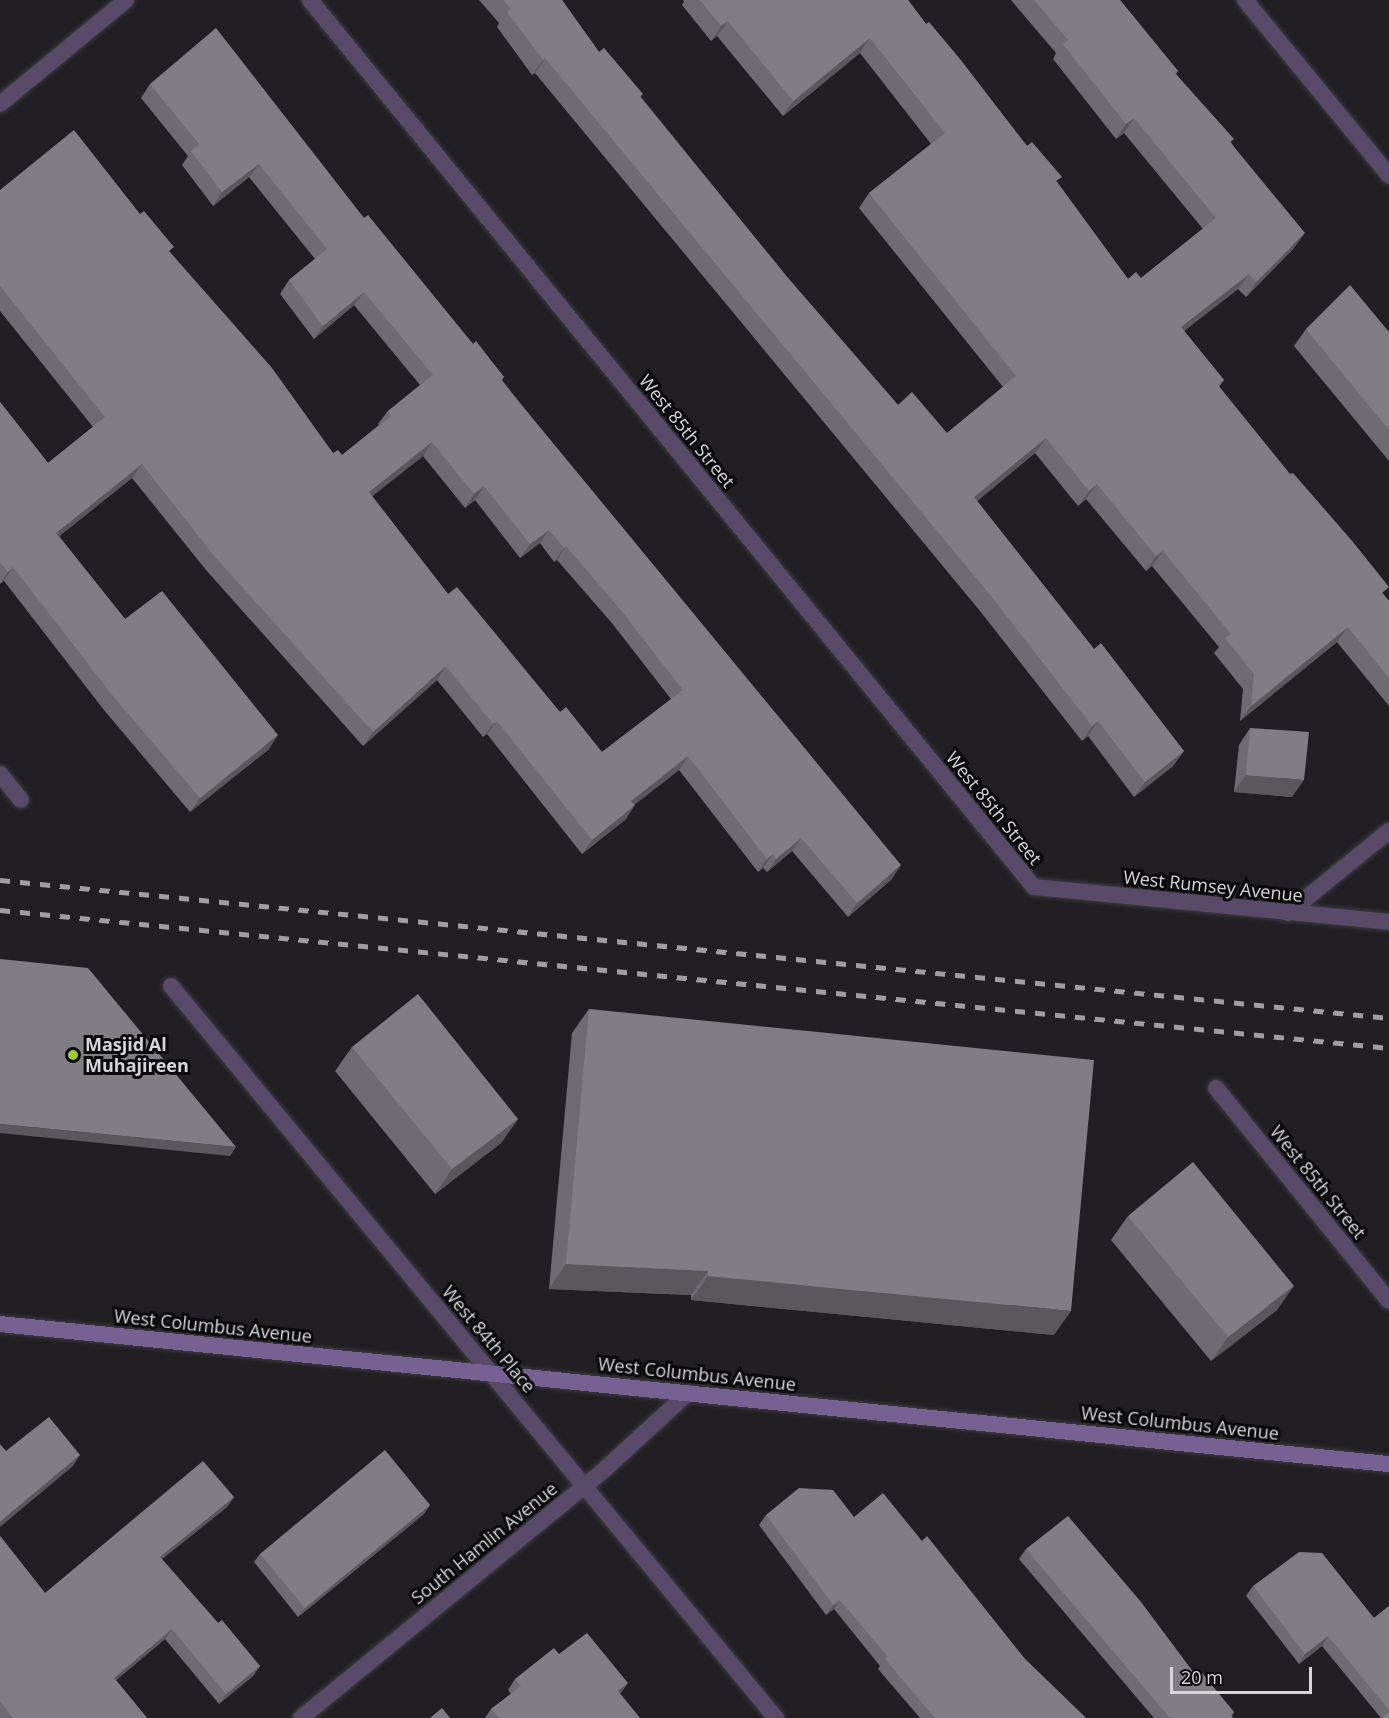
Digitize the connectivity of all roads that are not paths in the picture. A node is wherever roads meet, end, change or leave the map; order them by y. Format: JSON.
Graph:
{"nodes":[{"id":1,"x":126,"y":0,"type":"edge"},
{"id":2,"x":310,"y":0,"type":"edge"},
{"id":3,"x":1245,"y":0,"type":"edge"},
{"id":4,"x":0,"y":104,"type":"edge"},
{"id":5,"x":1389,"y":175,"type":"edge"},
{"id":6,"x":0,"y":774,"type":"edge"},
{"id":7,"x":21,"y":800,"type":"dead end"},
{"id":8,"x":1389,"y":831,"type":"edge"},
{"id":9,"x":1034,"y":887,"type":"joint"},
{"id":10,"x":1288,"y":913,"type":"junction"},
{"id":11,"x":1389,"y":922,"type":"edge"},
{"id":12,"x":171,"y":986,"type":"dead end"},
{"id":13,"x":1216,"y":1088,"type":"dead end"},
{"id":14,"x":1389,"y":1300,"type":"edge"},
{"id":15,"x":0,"y":1324,"type":"edge"},
{"id":16,"x":495,"y":1373,"type":"junction"},
{"id":17,"x":688,"y":1393,"type":"junction"},
{"id":18,"x":1389,"y":1464,"type":"edge"},
{"id":19,"x":585,"y":1485,"type":"junction"},
{"id":20,"x":302,"y":1718,"type":"edge"},
{"id":21,"x":776,"y":1718,"type":"edge"}],
"edges":[{"from":1,"to":4,"type":"street"},
{"from":2,"to":9,"type":"street","name":"West 85th Street"},
{"from":3,"to":5,"type":"street"},
{"from":6,"to":7,"type":"street"},
{"from":8,"to":10,"type":"street"},
{"from":9,"to":10,"type":"street","name":"West Rumsey Avenue"},
{"from":10,"to":11,"type":"street","name":"West Rumsey Avenue"},
{"from":12,"to":16,"type":"street","name":"West 84th Place"},
{"from":13,"to":14,"type":"street","name":"West 85th Street"},
{"from":15,"to":16,"type":"main road","name":"West Columbus Avenue"},
{"from":16,"to":17,"type":"main road","name":"West Columbus Avenue"},
{"from":16,"to":19,"type":"street","name":"West 84th Place"},
{"from":17,"to":18,"type":"main road","name":"West Columbus Avenue"},
{"from":17,"to":19,"type":"street","name":"South Hamlin Avenue"},
{"from":19,"to":20,"type":"street","name":"South Hamlin Avenue"},
{"from":19,"to":21,"type":"street","name":"West 84th Place"}]}
